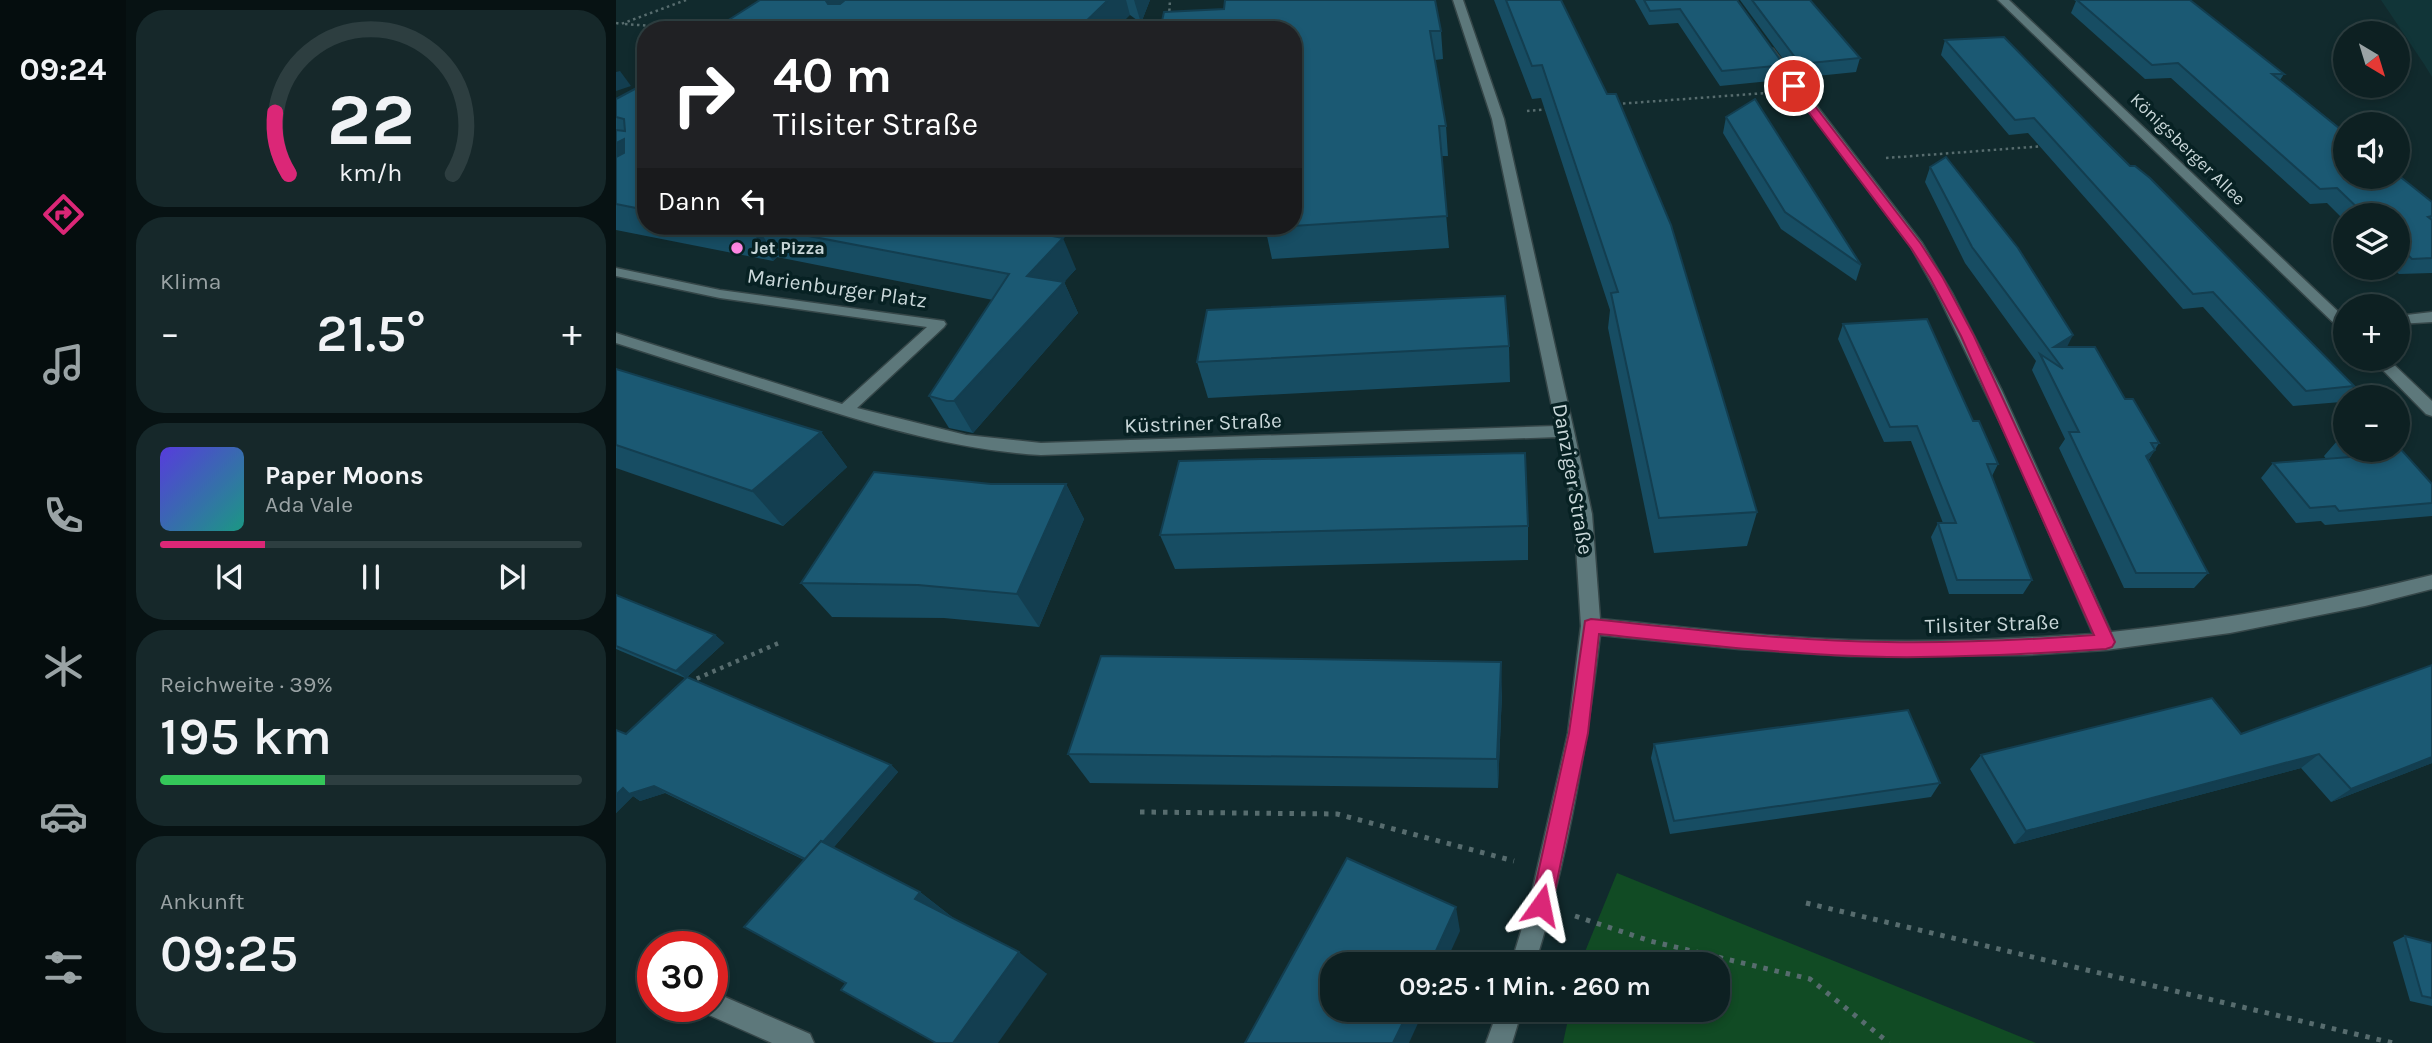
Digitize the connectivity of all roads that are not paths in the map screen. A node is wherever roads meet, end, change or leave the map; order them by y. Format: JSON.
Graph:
{"nodes":[{"id":1,"x":1458,"y":0,"type":"edge"},
{"id":2,"x":2003,"y":0,"type":"edge"},
{"id":3,"x":1763,"y":43,"type":"edge"},
{"id":4,"x":616,"y":272,"type":"edge"},
{"id":5,"x":2333,"y":315,"type":"edge"},
{"id":6,"x":2432,"y":317,"type":"edge"},
{"id":7,"x":2410,"y":319,"type":"edge"},
{"id":8,"x":616,"y":338,"type":"edge"},
{"id":9,"x":2391,"y":371,"type":"edge"},
{"id":10,"x":845,"y":410,"type":"junction"},
{"id":11,"x":2432,"y":411,"type":"edge"},
{"id":12,"x":1566,"y":430,"type":"junction"},
{"id":13,"x":2432,"y":582,"type":"edge"},
{"id":14,"x":1591,"y":626,"type":"junction"},
{"id":15,"x":2106,"y":642,"type":"junction"},
{"id":16,"x":1527,"y":952,"type":"edge"},
{"id":17,"x":728,"y":1010,"type":"edge"},
{"id":18,"x":1506,"y":1022,"type":"edge"},
{"id":19,"x":801,"y":1043,"type":"edge"},
{"id":20,"x":1500,"y":1043,"type":"edge"}],
"edges":[{"from":1,"to":12,"type":"street","name":"Danziger Straße"},
{"from":2,"to":5,"type":"street","name":"Königsberger Allee"},
{"from":3,"to":15,"type":"street"},
{"from":4,"to":10,"type":"street","name":"Marienburger Platz"},
{"from":6,"to":7,"type":"street"},
{"from":8,"to":10,"type":"street"},
{"from":9,"to":11,"type":"street"},
{"from":10,"to":12,"type":"street","name":"Küstriner Straße"},
{"from":12,"to":14,"type":"street","name":"Danziger Straße"},
{"from":13,"to":15,"type":"street","name":"Tilsiter Straße"},
{"from":14,"to":15,"type":"street","name":"Tilsiter Straße"},
{"from":14,"to":16,"type":"street","name":"Danziger Straße"},
{"from":17,"to":19,"type":"street"},
{"from":18,"to":20,"type":"street"}]}
